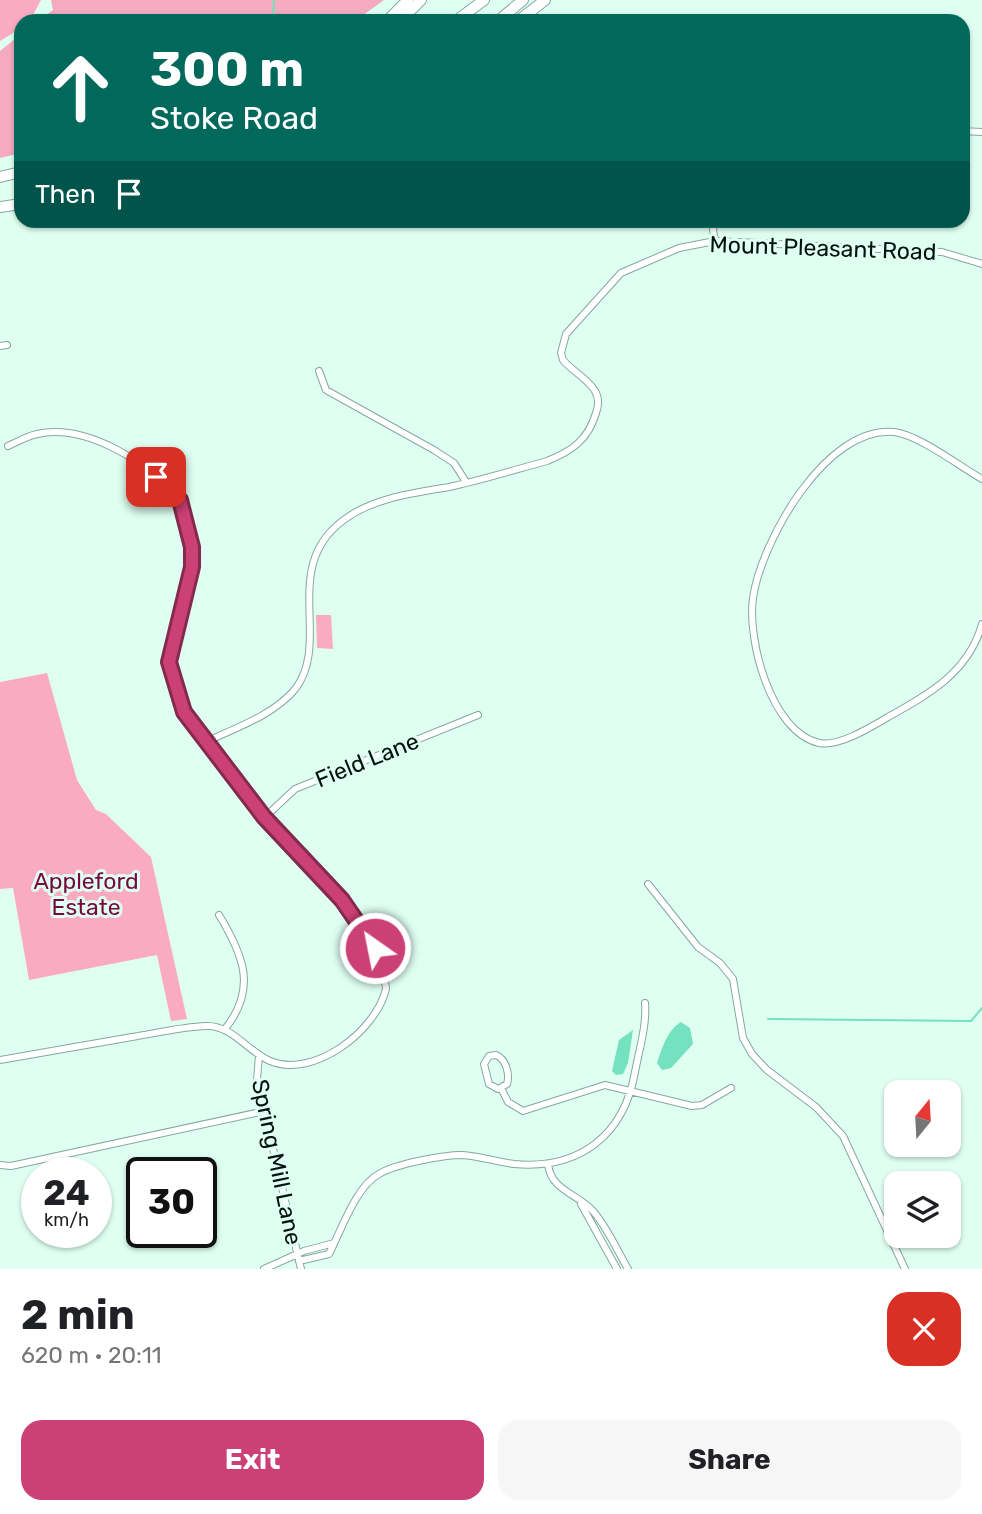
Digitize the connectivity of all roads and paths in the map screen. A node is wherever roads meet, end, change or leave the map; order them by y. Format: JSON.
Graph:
{"nodes":[{"id":1,"x":421,"y":0,"type":"edge"},
{"id":2,"x":484,"y":0,"type":"edge"},
{"id":3,"x":523,"y":0,"type":"edge"},
{"id":4,"x":545,"y":0,"type":"edge"},
{"id":5,"x":407,"y":14,"type":"edge"},
{"id":6,"x":465,"y":14,"type":"edge"},
{"id":7,"x":506,"y":14,"type":"edge"},
{"id":8,"x":527,"y":14,"type":"edge"},
{"id":9,"x":713,"y":228,"type":"edge"},
{"id":10,"x":715,"y":241,"type":"junction"},
{"id":11,"x":982,"y":264,"type":"edge"},
{"id":12,"x":319,"y":371,"type":"dead end"},
{"id":13,"x":8,"y":446,"type":"dead end"},
{"id":14,"x":982,"y":479,"type":"edge"},
{"id":15,"x":466,"y":482,"type":"junction"},
{"id":16,"x":982,"y":624,"type":"edge"},
{"id":17,"x":478,"y":715,"type":"dead end"},
{"id":18,"x":205,"y":742,"type":"junction"},
{"id":19,"x":264,"y":817,"type":"junction"},
{"id":20,"x":648,"y":884,"type":"dead end"},
{"id":21,"x":219,"y":915,"type":"dead end"},
{"id":22,"x":645,"y":1003,"type":"dead end"},
{"id":23,"x":225,"y":1029,"type":"junction"},
{"id":24,"x":259,"y":1055,"type":"junction"},
{"id":25,"x":0,"y":1060,"type":"edge"},
{"id":26,"x":501,"y":1088,"type":"junction"},
{"id":27,"x":731,"y":1088,"type":"dead end"},
{"id":28,"x":632,"y":1093,"type":"junction"},
{"id":29,"x":265,"y":1111,"type":"junction"},
{"id":30,"x":548,"y":1164,"type":"junction"},
{"id":31,"x":0,"y":1165,"type":"edge"},
{"id":32,"x":578,"y":1199,"type":"junction"},
{"id":33,"x":334,"y":1243,"type":"junction"},
{"id":34,"x":299,"y":1261,"type":"edge"},
{"id":35,"x":264,"y":1269,"type":"edge"},
{"id":36,"x":617,"y":1269,"type":"edge"},
{"id":37,"x":628,"y":1269,"type":"edge"},
{"id":38,"x":905,"y":1269,"type":"edge"}],
"edges":[{"from":1,"to":5,"type":"highway"},
{"from":2,"to":6,"type":"highway"},
{"from":3,"to":7,"type":"highway"},
{"from":4,"to":8,"type":"highway"},
{"from":9,"to":10,"type":"street"},
{"from":10,"to":11,"type":"street","name":"Mount Pleasant Road"},
{"from":10,"to":15,"type":"street","name":"Mount Pleasant Road"},
{"from":12,"to":15,"type":"street"},
{"from":13,"to":18,"type":"street"},
{"from":14,"to":16,"type":"street"},
{"from":15,"to":18,"type":"street","name":"Mount Pleasant Road"},
{"from":17,"to":19,"type":"street","name":"Field Lane"},
{"from":18,"to":19,"type":"street"},
{"from":19,"to":24,"type":"street"},
{"from":20,"to":38,"type":"street"},
{"from":21,"to":23,"type":"street"},
{"from":22,"to":28,"type":"street"},
{"from":23,"to":24,"type":"street"},
{"from":23,"to":25,"type":"street"},
{"from":24,"to":29,"type":"street","name":"Spring Mill Lane"},
{"from":26,"to":26,"type":"street"},
{"from":26,"to":28,"type":"street"},
{"from":27,"to":28,"type":"street"},
{"from":28,"to":30,"type":"street"},
{"from":29,"to":31,"type":"street"},
{"from":29,"to":34,"type":"street","name":"Spring Mill Lane"},
{"from":30,"to":32,"type":"street"},
{"from":30,"to":33,"type":"street"},
{"from":32,"to":36,"type":"street"},
{"from":32,"to":37,"type":"street"},
{"from":33,"to":34,"type":"street"},
{"from":33,"to":34,"type":"street"},
{"from":34,"to":35,"type":"street"}]}
